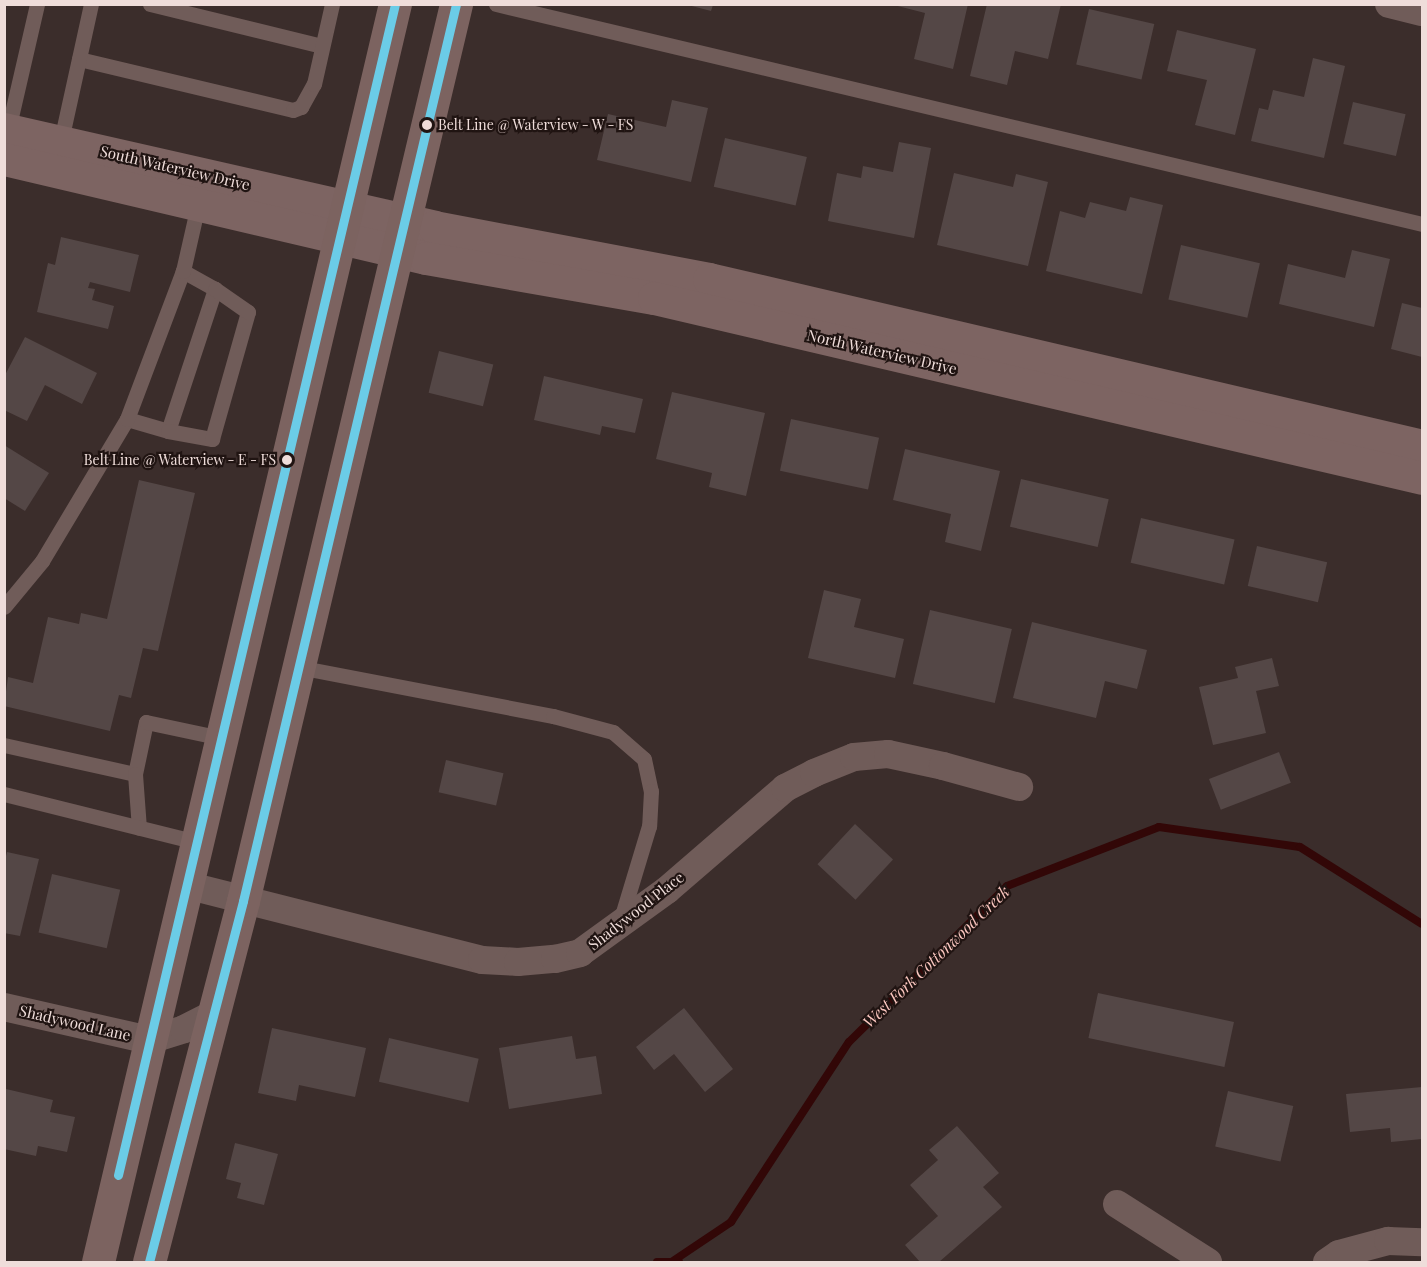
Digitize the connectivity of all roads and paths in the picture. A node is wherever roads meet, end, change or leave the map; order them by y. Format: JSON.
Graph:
{"nodes":[{"id":1,"x":37,"y":4,"type":"edge"},
{"id":2,"x":91,"y":4,"type":"edge"},
{"id":3,"x":150,"y":4,"type":"edge"},
{"id":4,"x":332,"y":4,"type":"edge"},
{"id":5,"x":395,"y":4,"type":"edge"},
{"id":6,"x":456,"y":4,"type":"edge"},
{"id":7,"x":496,"y":4,"type":"edge"},
{"id":8,"x":1389,"y":4,"type":"edge"},
{"id":9,"x":1422,"y":12,"type":"edge"},
{"id":10,"x":322,"y":46,"type":"junction"},
{"id":11,"x":79,"y":59,"type":"junction"},
{"id":12,"x":5,"y":140,"type":"edge"},
{"id":13,"x":57,"y":157,"type":"junction"},
{"id":14,"x":198,"y":205,"type":"junction"},
{"id":15,"x":343,"y":222,"type":"junction"},
{"id":16,"x":1422,"y":224,"type":"edge"},
{"id":17,"x":401,"y":236,"type":"junction"},
{"id":18,"x":183,"y":271,"type":"junction"},
{"id":19,"x":215,"y":289,"type":"junction"},
{"id":20,"x":127,"y":419,"type":"junction"},
{"id":21,"x":168,"y":432,"type":"junction"},
{"id":22,"x":1422,"y":446,"type":"edge"},
{"id":23,"x":1422,"y":478,"type":"edge"},
{"id":24,"x":4,"y":607,"type":"edge"},
{"id":25,"x":298,"y":667,"type":"junction"},
{"id":26,"x":221,"y":738,"type":"junction"},
{"id":27,"x":4,"y":745,"type":"edge"},
{"id":28,"x":135,"y":774,"type":"junction"},
{"id":29,"x":1019,"y":787,"type":"dead end"},
{"id":30,"x":4,"y":794,"type":"edge"},
{"id":31,"x":139,"y":828,"type":"junction"},
{"id":32,"x":196,"y":842,"type":"junction"},
{"id":33,"x":186,"y":885,"type":"junction"},
{"id":34,"x":243,"y":901,"type":"junction"},
{"id":35,"x":619,"y":925,"type":"junction"},
{"id":36,"x":4,"y":1007,"type":"edge"},
{"id":37,"x":212,"y":1015,"type":"junction"},
{"id":38,"x":148,"y":1040,"type":"junction"},
{"id":39,"x":1117,"y":1204,"type":"dead end"},
{"id":40,"x":1422,"y":1242,"type":"edge"},
{"id":41,"x":100,"y":1251,"type":"edge"},
{"id":42,"x":151,"y":1255,"type":"edge"},
{"id":43,"x":1208,"y":1263,"type":"edge"},
{"id":44,"x":1327,"y":1263,"type":"edge"}],
"edges":[{"from":1,"to":12,"type":"lane"},
{"from":2,"to":11,"type":"lane"},
{"from":3,"to":10,"type":"lane"},
{"from":4,"to":10,"type":"lane"},
{"from":5,"to":15,"type":"main road"},
{"from":6,"to":17,"type":"main road"},
{"from":7,"to":16,"type":"lane"},
{"from":8,"to":9,"type":"street"},
{"from":10,"to":11,"type":"lane"},
{"from":11,"to":13,"type":"lane"},
{"from":12,"to":13,"type":"street","name":"South Waterview Drive"},
{"from":13,"to":14,"type":"street","name":"South Waterview Drive"},
{"from":13,"to":15,"type":"street","name":"South Waterview Drive"},
{"from":14,"to":15,"type":"street","name":"South Waterview Drive"},
{"from":14,"to":18,"type":"lane"},
{"from":15,"to":17,"type":"street","name":"North Waterview Drive"},
{"from":15,"to":26,"type":"main road"},
{"from":17,"to":22,"type":"street","name":"North Waterview Drive"},
{"from":17,"to":23,"type":"street","name":"North Waterview Drive"},
{"from":17,"to":25,"type":"main road"},
{"from":18,"to":19,"type":"lane"},
{"from":18,"to":20,"type":"lane"},
{"from":19,"to":21,"type":"lane"},
{"from":19,"to":21,"type":"lane"},
{"from":20,"to":21,"type":"lane"},
{"from":20,"to":24,"type":"lane"},
{"from":25,"to":34,"type":"main road"},
{"from":25,"to":35,"type":"lane"},
{"from":26,"to":28,"type":"lane"},
{"from":26,"to":32,"type":"main road"},
{"from":27,"to":28,"type":"lane"},
{"from":28,"to":31,"type":"lane"},
{"from":29,"to":35,"type":"street","name":"Shadywood Place"},
{"from":30,"to":31,"type":"lane"},
{"from":31,"to":32,"type":"lane"},
{"from":32,"to":33,"type":"main road"},
{"from":33,"to":34,"type":"street","name":"Shadywood Place"},
{"from":33,"to":38,"type":"main road"},
{"from":34,"to":35,"type":"street","name":"Shadywood Place"},
{"from":34,"to":37,"type":"main road"},
{"from":36,"to":38,"type":"street","name":"Shadywood Lane"},
{"from":37,"to":38,"type":"street","name":"Shadywood Lane"},
{"from":37,"to":42,"type":"main road"},
{"from":38,"to":41,"type":"main road"},
{"from":39,"to":43,"type":"street"},
{"from":40,"to":44,"type":"street"}]}
